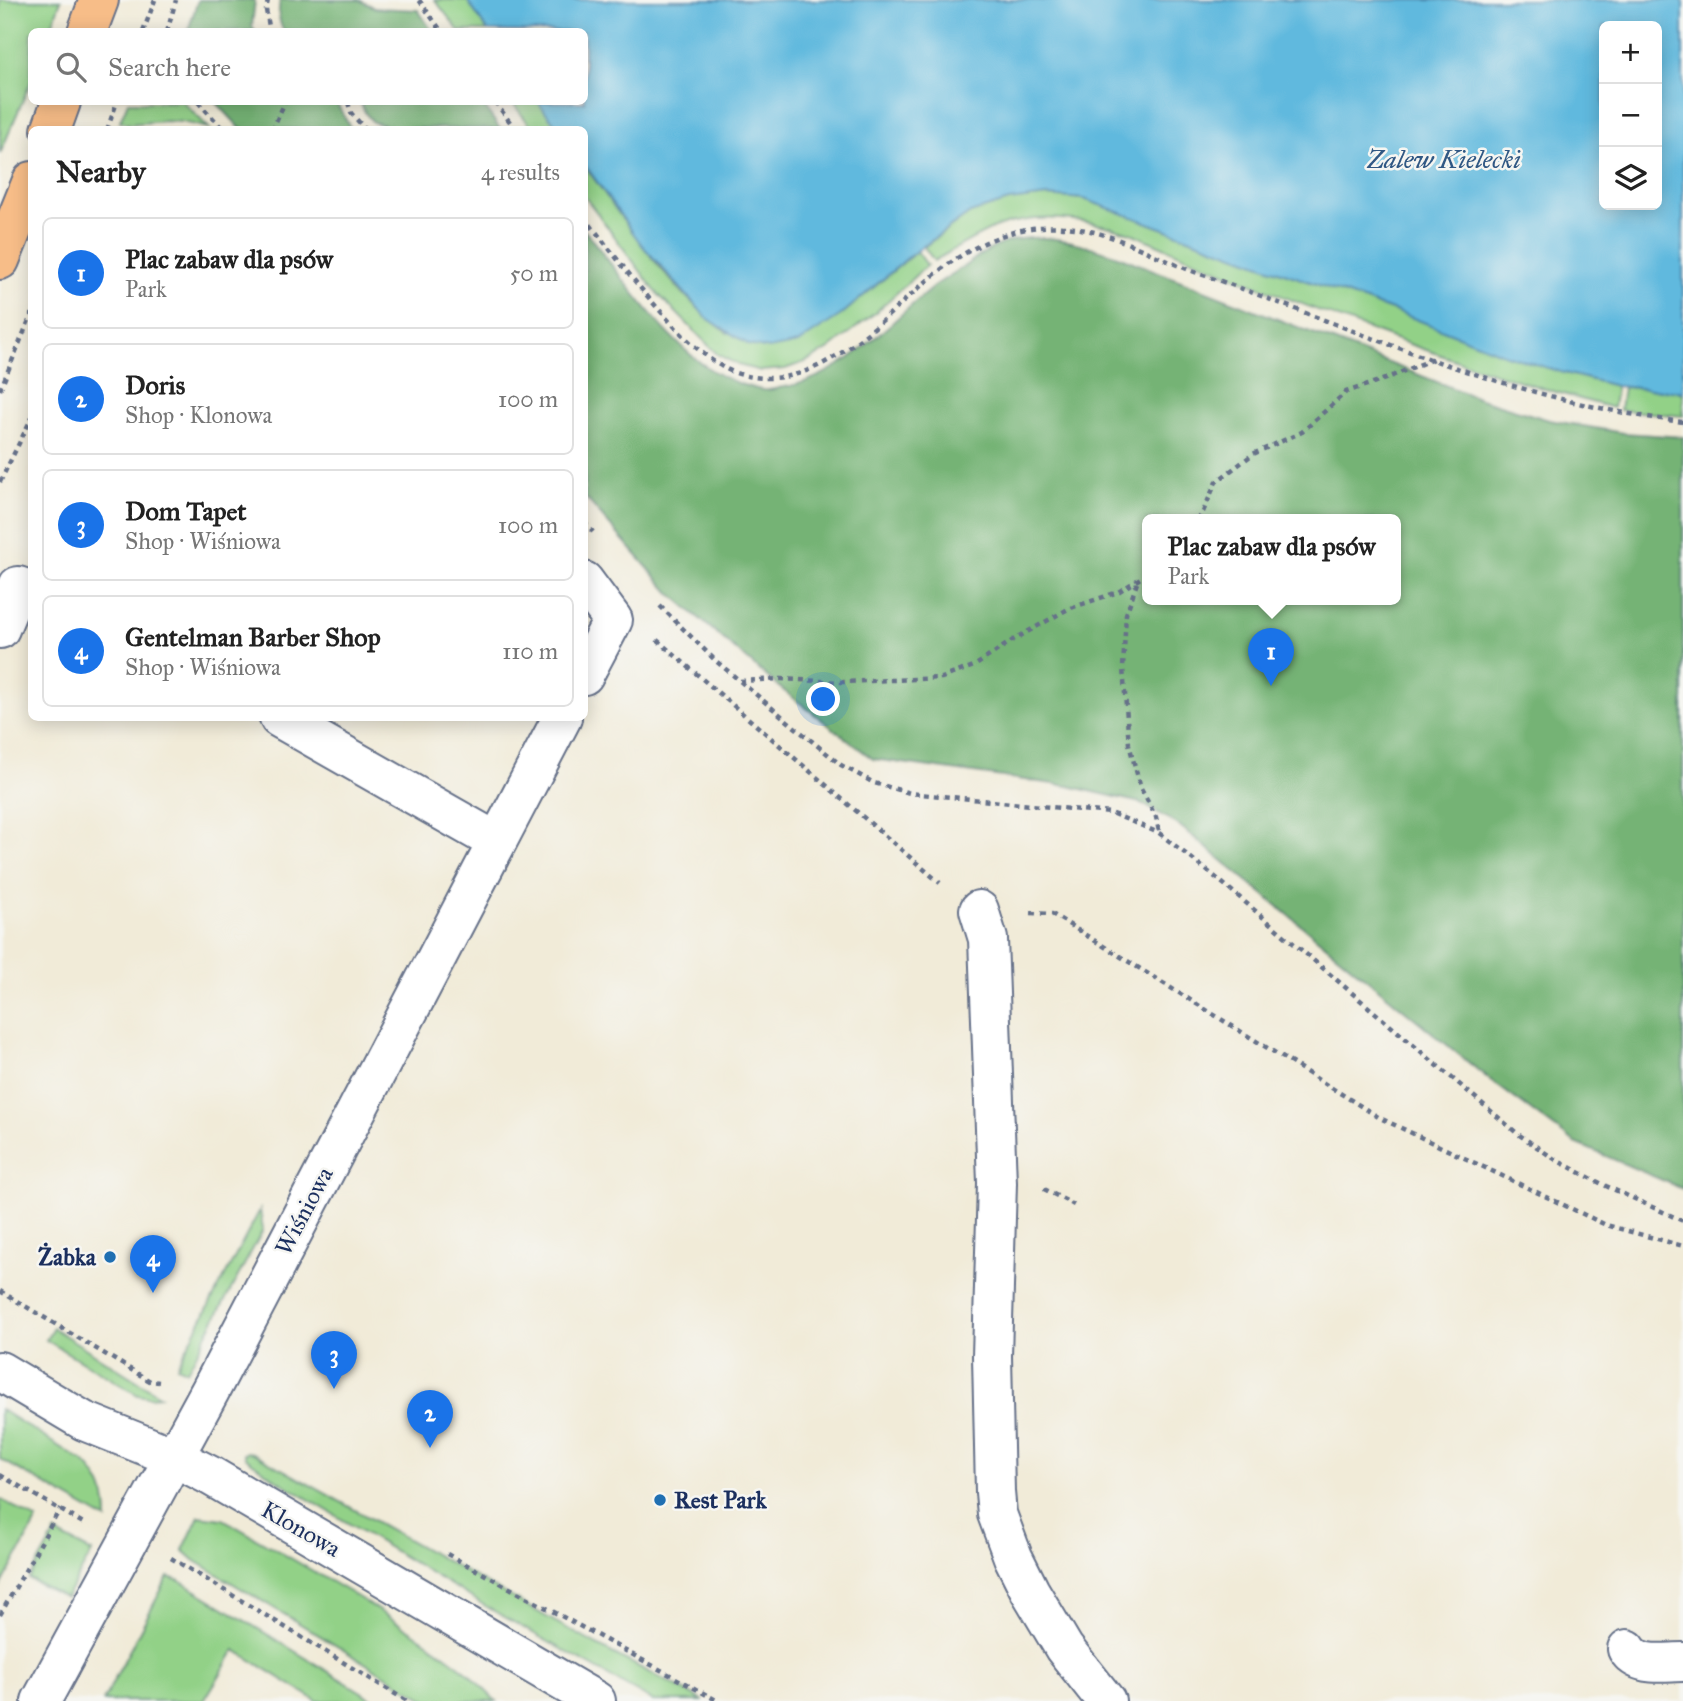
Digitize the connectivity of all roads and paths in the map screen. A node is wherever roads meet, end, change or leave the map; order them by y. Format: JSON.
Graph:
{"nodes":[{"id":1,"x":99,"y":0,"type":"edge"},
{"id":2,"x":155,"y":0,"type":"edge"},
{"id":3,"x":176,"y":0,"type":"edge"},
{"id":4,"x":268,"y":0,"type":"edge"},
{"id":5,"x":419,"y":0,"type":"edge"},
{"id":6,"x":89,"y":28,"type":"edge"},
{"id":7,"x":144,"y":28,"type":"edge"},
{"id":8,"x":168,"y":28,"type":"edge"},
{"id":9,"x":269,"y":28,"type":"edge"},
{"id":10,"x":439,"y":28,"type":"edge"},
{"id":11,"x":60,"y":105,"type":"edge"},
{"id":12,"x":116,"y":105,"type":"edge"},
{"id":13,"x":201,"y":105,"type":"edge"},
{"id":14,"x":284,"y":105,"type":"edge"},
{"id":15,"x":349,"y":105,"type":"edge"},
{"id":16,"x":497,"y":105,"type":"edge"},
{"id":17,"x":52,"y":126,"type":"edge"},
{"id":18,"x":108,"y":126,"type":"edge"},
{"id":19,"x":220,"y":126,"type":"edge"},
{"id":20,"x":274,"y":126,"type":"edge"},
{"id":21,"x":362,"y":126,"type":"edge"},
{"id":22,"x":513,"y":126,"type":"edge"},
{"id":23,"x":28,"y":191,"type":"edge"},
{"id":24,"x":588,"y":222,"type":"edge"},
{"id":25,"x":0,"y":260,"type":"edge"},
{"id":26,"x":28,"y":323,"type":"edge"},
{"id":27,"x":1433,"y":359,"type":"junction"},
{"id":28,"x":0,"y":390,"type":"edge"},
{"id":29,"x":1683,"y":422,"type":"edge"},
{"id":30,"x":28,"y":425,"type":"edge"},
{"id":31,"x":0,"y":482,"type":"edge"},
{"id":32,"x":1202,"y":514,"type":"edge"},
{"id":33,"x":588,"y":526,"type":"edge"},
{"id":34,"x":602,"y":542,"type":"dead end"},
{"id":35,"x":1142,"y":578,"type":"edge"},
{"id":36,"x":1137,"y":582,"type":"junction"},
{"id":37,"x":588,"y":586,"type":"edge"},
{"id":38,"x":28,"y":590,"type":"edge"},
{"id":39,"x":653,"y":598,"type":"dead end"},
{"id":40,"x":0,"y":629,"type":"edge"},
{"id":41,"x":657,"y":640,"type":"dead end"},
{"id":42,"x":588,"y":667,"type":"edge"},
{"id":43,"x":739,"y":681,"type":"junction"},
{"id":44,"x":284,"y":721,"type":"edge"},
{"id":45,"x":560,"y":721,"type":"edge"},
{"id":46,"x":1159,"y":832,"type":"junction"},
{"id":47,"x":497,"y":842,"type":"junction"},
{"id":48,"x":979,"y":910,"type":"junction"},
{"id":49,"x":1683,"y":1220,"type":"edge"},
{"id":50,"x":1683,"y":1246,"type":"edge"},
{"id":51,"x":0,"y":1292,"type":"edge"},
{"id":52,"x":0,"y":1371,"type":"edge"},
{"id":53,"x":162,"y":1381,"type":"dead end"},
{"id":54,"x":174,"y":1457,"type":"junction"},
{"id":55,"x":0,"y":1475,"type":"edge"},
{"id":56,"x":60,"y":1509,"type":"junction"},
{"id":57,"x":88,"y":1525,"type":"dead end"},
{"id":58,"x":174,"y":1547,"type":"dead end"},
{"id":59,"x":435,"y":1547,"type":"dead end"},
{"id":60,"x":0,"y":1615,"type":"edge"},
{"id":61,"x":1627,"y":1649,"type":"dead end"},
{"id":62,"x":1683,"y":1662,"type":"edge"},
{"id":63,"x":46,"y":1699,"type":"edge"},
{"id":64,"x":407,"y":1701,"type":"edge"},
{"id":65,"x":596,"y":1701,"type":"edge"},
{"id":66,"x":718,"y":1701,"type":"edge"},
{"id":67,"x":1106,"y":1701,"type":"edge"}],
"edges":[{"from":1,"to":6,"type":"main road"},
{"from":2,"to":7,"type":"path"},
{"from":3,"to":8,"type":"path"},
{"from":4,"to":9,"type":"path"},
{"from":5,"to":10,"type":"path"},
{"from":11,"to":17,"type":"main road"},
{"from":12,"to":18,"type":"path"},
{"from":13,"to":19,"type":"path"},
{"from":14,"to":20,"type":"path"},
{"from":15,"to":21,"type":"path"},
{"from":16,"to":22,"type":"path"},
{"from":23,"to":25,"type":"main road"},
{"from":24,"to":27,"type":"path"},
{"from":26,"to":28,"type":"path"},
{"from":27,"to":29,"type":"path"},
{"from":27,"to":32,"type":"path"},
{"from":30,"to":31,"type":"path"},
{"from":33,"to":34,"type":"path"},
{"from":35,"to":36,"type":"path"},
{"from":36,"to":43,"type":"path"},
{"from":36,"to":46,"type":"path"},
{"from":37,"to":42,"type":"street"},
{"from":38,"to":40,"type":"street"},
{"from":39,"to":43,"type":"path"},
{"from":41,"to":48,"type":"path"},
{"from":43,"to":46,"type":"path"},
{"from":44,"to":47,"type":"street"},
{"from":45,"to":47,"type":"street","name":"Wiśniowa"},
{"from":46,"to":49,"type":"path"},
{"from":47,"to":54,"type":"street","name":"Wiśniowa"},
{"from":48,"to":50,"type":"path"},
{"from":48,"to":67,"type":"street"},
{"from":51,"to":53,"type":"path"},
{"from":52,"to":54,"type":"street","name":"Klonowa"},
{"from":54,"to":63,"type":"street","name":"Wiśniowa"},
{"from":54,"to":65,"type":"street","name":"Klonowa"},
{"from":55,"to":56,"type":"path"},
{"from":56,"to":57,"type":"path"},
{"from":56,"to":60,"type":"path"},
{"from":58,"to":64,"type":"path"},
{"from":59,"to":66,"type":"path"},
{"from":61,"to":62,"type":"street"}]}
